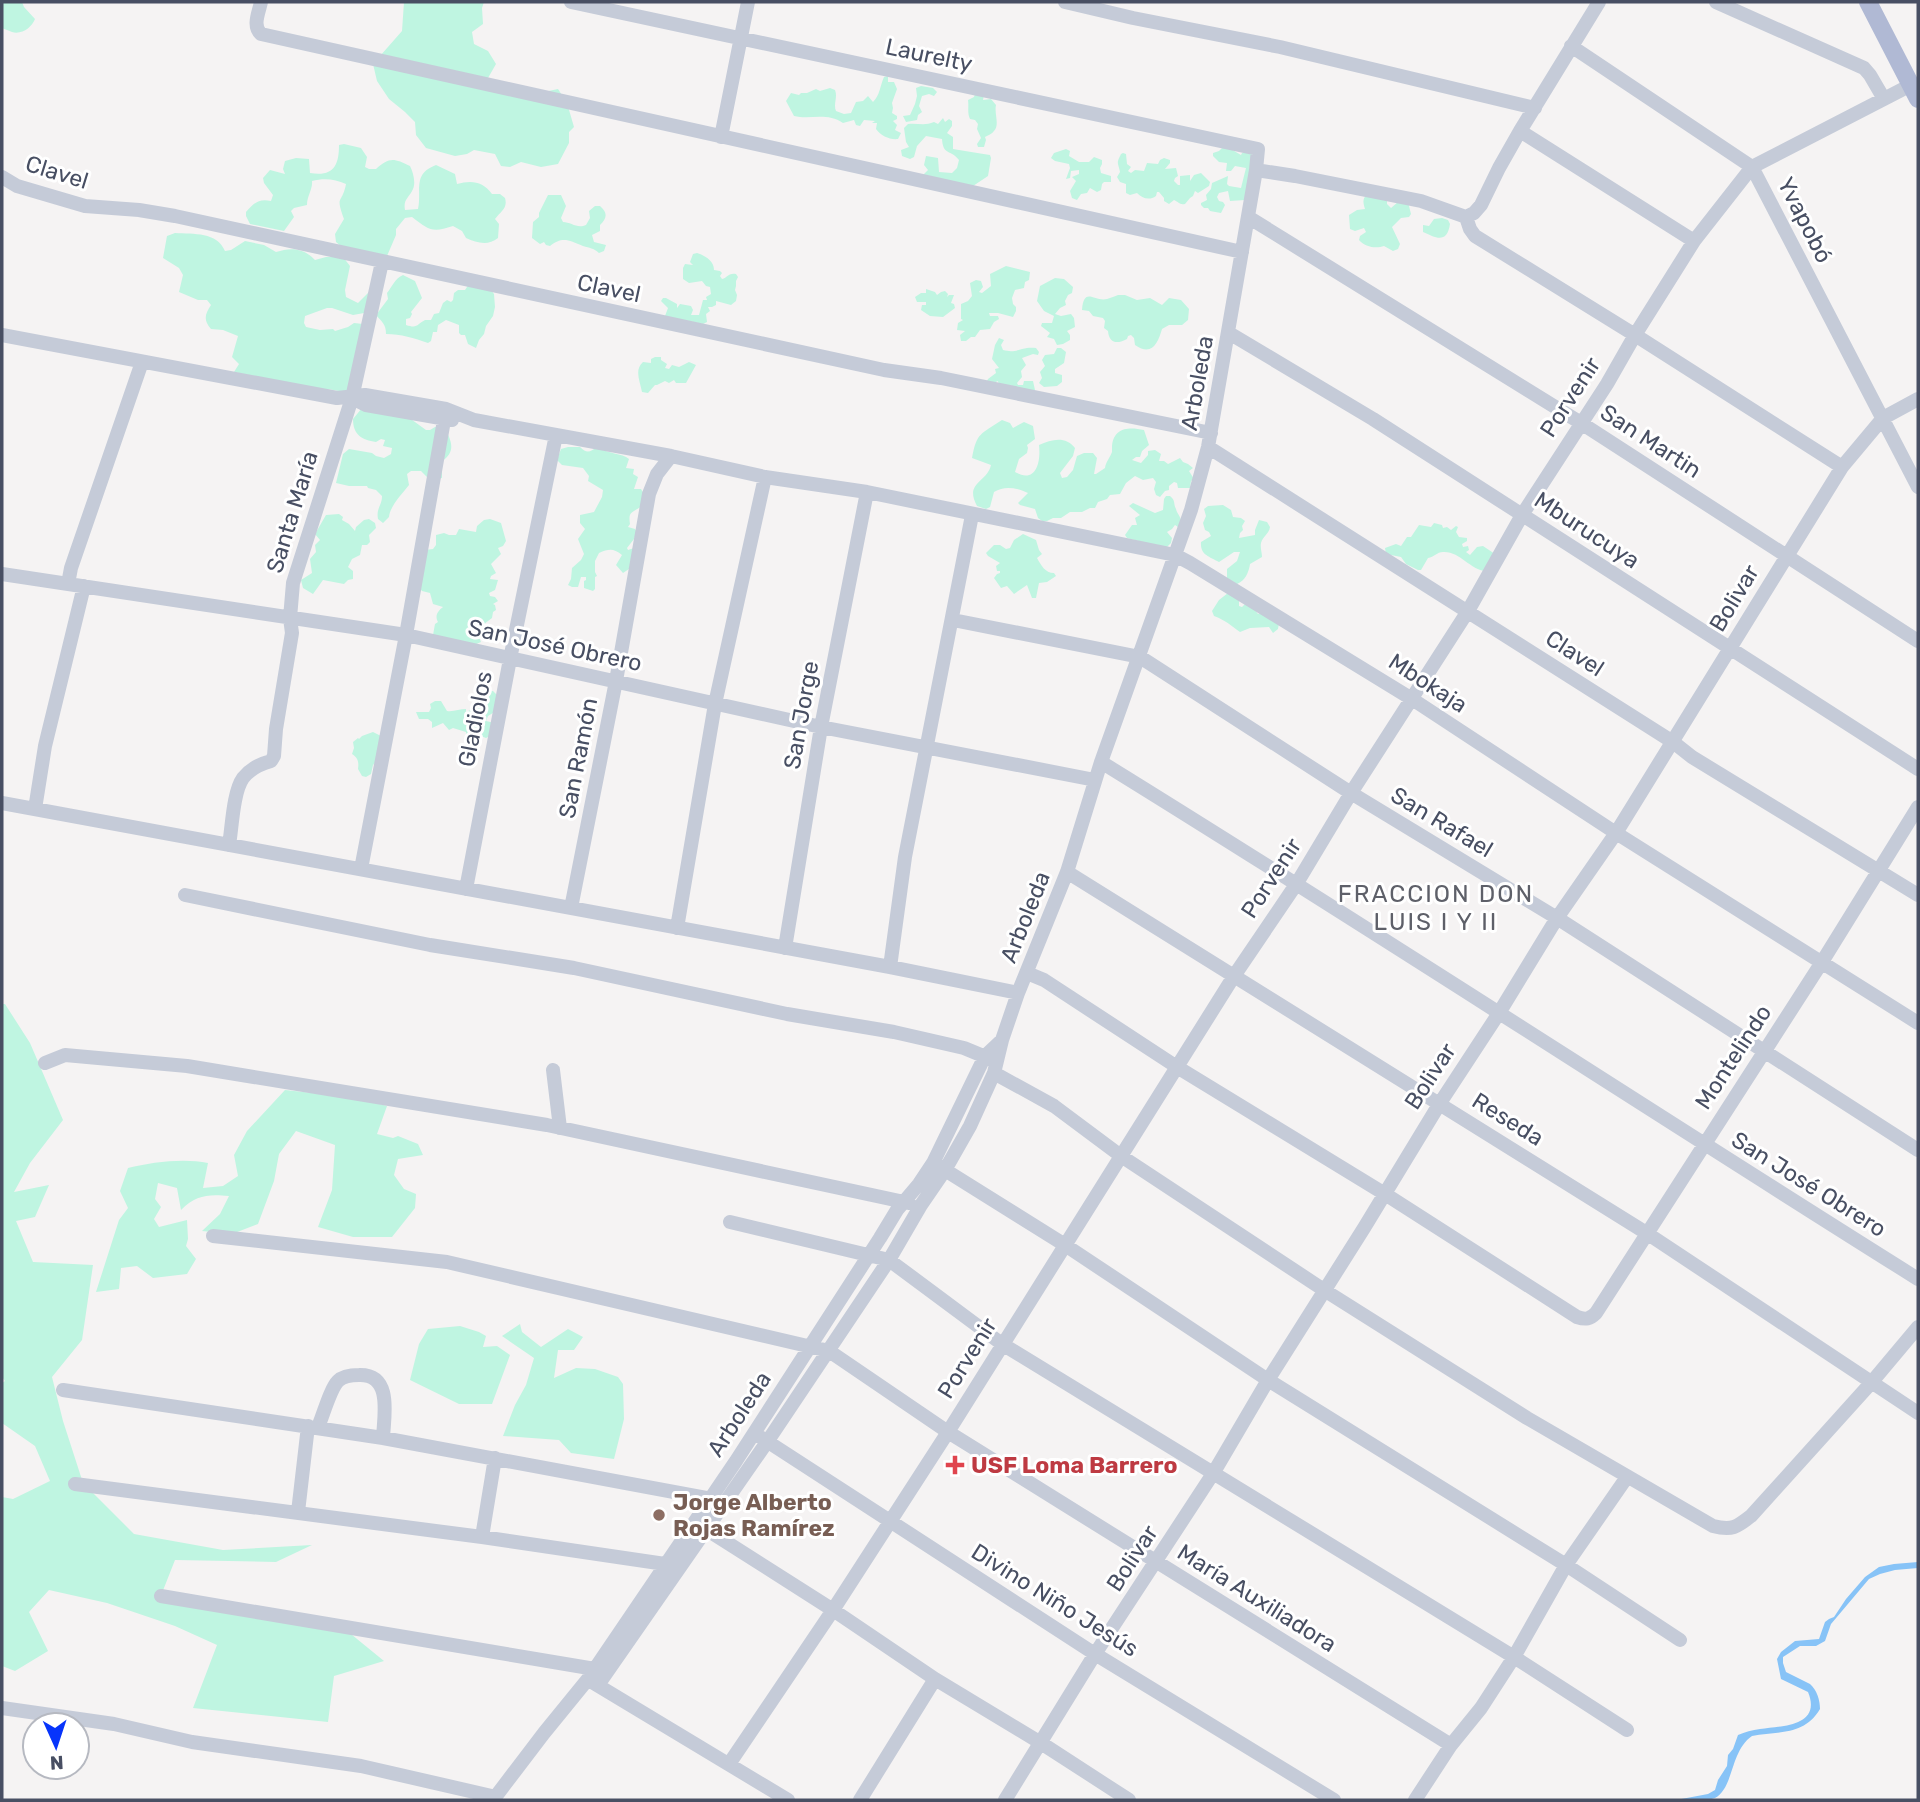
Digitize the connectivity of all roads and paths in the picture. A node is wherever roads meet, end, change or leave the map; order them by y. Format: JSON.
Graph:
{"nodes":[{"id":1,"x":261,"y":2,"type":"edge"},
{"id":2,"x":571,"y":2,"type":"edge"},
{"id":3,"x":748,"y":2,"type":"edge"},
{"id":4,"x":1065,"y":2,"type":"edge"},
{"id":5,"x":1599,"y":2,"type":"edge"},
{"id":6,"x":1716,"y":2,"type":"edge"},
{"id":7,"x":1868,"y":2,"type":"edge"},
{"id":8,"x":741,"y":39,"type":"junction"},
{"id":9,"x":1571,"y":46,"type":"junction"},
{"id":10,"x":1916,"y":91,"type":"edge"},
{"id":11,"x":1884,"y":99,"type":"junction"},
{"id":12,"x":1535,"y":108,"type":"junction"},
{"id":13,"x":1520,"y":131,"type":"junction"},
{"id":14,"x":721,"y":137,"type":"junction"},
{"id":15,"x":1752,"y":167,"type":"junction"},
{"id":16,"x":1256,"y":170,"type":"junction"},
{"id":17,"x":2,"y":177,"type":"edge"},
{"id":18,"x":1248,"y":217,"type":"junction"},
{"id":19,"x":1466,"y":217,"type":"junction"},
{"id":20,"x":1694,"y":241,"type":"junction"},
{"id":21,"x":1242,"y":251,"type":"junction"},
{"id":22,"x":382,"y":262,"type":"junction"},
{"id":23,"x":1229,"y":333,"type":"junction"},
{"id":24,"x":2,"y":335,"type":"edge"},
{"id":25,"x":1635,"y":335,"type":"junction"},
{"id":26,"x":142,"y":362,"type":"junction"},
{"id":27,"x":352,"y":398,"type":"junction"},
{"id":28,"x":1918,"y":399,"type":"edge"},
{"id":29,"x":445,"y":415,"type":"junction"},
{"id":30,"x":1883,"y":418,"type":"junction"},
{"id":31,"x":1581,"y":423,"type":"junction"},
{"id":32,"x":556,"y":435,"type":"junction"},
{"id":33,"x":1210,"y":440,"type":"junction"},
{"id":34,"x":671,"y":456,"type":"junction"},
{"id":35,"x":1842,"y":467,"type":"junction"},
{"id":36,"x":765,"y":477,"type":"junction"},
{"id":37,"x":1918,"y":487,"type":"edge"},
{"id":38,"x":867,"y":492,"type":"junction"},
{"id":39,"x":972,"y":515,"type":"junction"},
{"id":40,"x":1522,"y":515,"type":"junction"},
{"id":41,"x":1175,"y":555,"type":"junction"},
{"id":42,"x":1786,"y":556,"type":"junction"},
{"id":43,"x":2,"y":574,"type":"edge"},
{"id":44,"x":68,"y":584,"type":"junction"},
{"id":45,"x":84,"y":586,"type":"junction"},
{"id":46,"x":1468,"y":611,"type":"junction"},
{"id":47,"x":290,"y":618,"type":"junction"},
{"id":48,"x":953,"y":620,"type":"junction"},
{"id":49,"x":406,"y":635,"type":"junction"},
{"id":50,"x":1918,"y":641,"type":"edge"},
{"id":51,"x":1729,"y":649,"type":"junction"},
{"id":52,"x":1140,"y":657,"type":"junction"},
{"id":53,"x":510,"y":659,"type":"junction"},
{"id":54,"x":615,"y":681,"type":"junction"},
{"id":55,"x":1412,"y":699,"type":"junction"},
{"id":56,"x":715,"y":704,"type":"junction"},
{"id":57,"x":821,"y":727,"type":"junction"},
{"id":58,"x":1673,"y":742,"type":"junction"},
{"id":59,"x":926,"y":748,"type":"junction"},
{"id":60,"x":1101,"y":762,"type":"junction"},
{"id":61,"x":1918,"y":769,"type":"edge"},
{"id":62,"x":1095,"y":780,"type":"junction"},
{"id":63,"x":1351,"y":793,"type":"junction"},
{"id":64,"x":2,"y":803,"type":"edge"},
{"id":65,"x":1918,"y":807,"type":"edge"},
{"id":66,"x":35,"y":809,"type":"junction"},
{"id":67,"x":1616,"y":834,"type":"junction"},
{"id":68,"x":229,"y":845,"type":"junction"},
{"id":69,"x":361,"y":869,"type":"junction"},
{"id":70,"x":1879,"y":870,"type":"junction"},
{"id":71,"x":1067,"y":872,"type":"junction"},
{"id":72,"x":1297,"y":883,"type":"junction"},
{"id":73,"x":466,"y":888,"type":"junction"},
{"id":74,"x":185,"y":895,"type":"dead end"},
{"id":75,"x":1918,"y":895,"type":"edge"},
{"id":76,"x":571,"y":908,"type":"junction"},
{"id":77,"x":1557,"y":918,"type":"junction"},
{"id":78,"x":677,"y":928,"type":"junction"},
{"id":79,"x":785,"y":948,"type":"junction"},
{"id":80,"x":1822,"y":962,"type":"junction"},
{"id":81,"x":890,"y":967,"type":"junction"},
{"id":82,"x":1027,"y":974,"type":"junction"},
{"id":83,"x":1234,"y":976,"type":"junction"},
{"id":84,"x":1018,"y":993,"type":"junction"},
{"id":85,"x":1499,"y":1013,"type":"junction"},
{"id":86,"x":1918,"y":1023,"type":"edge"},
{"id":87,"x":1763,"y":1051,"type":"junction"},
{"id":88,"x":45,"y":1063,"type":"dead end"},
{"id":89,"x":992,"y":1064,"type":"junction"},
{"id":90,"x":1177,"y":1067,"type":"junction"},
{"id":91,"x":553,"y":1070,"type":"dead end"},
{"id":92,"x":1440,"y":1103,"type":"junction"},
{"id":93,"x":560,"y":1128,"type":"junction"},
{"id":94,"x":1704,"y":1145,"type":"junction"},
{"id":95,"x":1918,"y":1150,"type":"edge"},
{"id":96,"x":1121,"y":1156,"type":"junction"},
{"id":97,"x":939,"y":1167,"type":"junction"},
{"id":98,"x":1385,"y":1194,"type":"junction"},
{"id":99,"x":904,"y":1202,"type":"junction"},
{"id":100,"x":921,"y":1205,"type":"junction"},
{"id":101,"x":730,"y":1222,"type":"dead end"},
{"id":102,"x":1648,"y":1234,"type":"junction"},
{"id":103,"x":213,"y":1236,"type":"dead end"},
{"id":104,"x":1065,"y":1245,"type":"junction"},
{"id":105,"x":870,"y":1254,"type":"junction"},
{"id":106,"x":889,"y":1260,"type":"junction"},
{"id":107,"x":1918,"y":1279,"type":"edge"},
{"id":108,"x":1324,"y":1290,"type":"junction"},
{"id":109,"x":1918,"y":1327,"type":"edge"},
{"id":110,"x":1002,"y":1344,"type":"junction"},
{"id":111,"x":811,"y":1346,"type":"junction"},
{"id":112,"x":829,"y":1351,"type":"junction"},
{"id":113,"x":1268,"y":1380,"type":"junction"},
{"id":114,"x":1872,"y":1382,"type":"junction"},
{"id":115,"x":64,"y":1390,"type":"dead end"},
{"id":116,"x":1918,"y":1413,"type":"edge"},
{"id":117,"x":313,"y":1427,"type":"junction"},
{"id":118,"x":948,"y":1432,"type":"junction"},
{"id":119,"x":754,"y":1433,"type":"junction"},
{"id":120,"x":383,"y":1438,"type":"junction"},
{"id":121,"x":767,"y":1442,"type":"junction"},
{"id":122,"x":495,"y":1458,"type":"junction"},
{"id":123,"x":1214,"y":1472,"type":"junction"},
{"id":124,"x":1627,"y":1477,"type":"junction"},
{"id":125,"x":75,"y":1484,"type":"dead end"},
{"id":126,"x":718,"y":1500,"type":"junction"},
{"id":127,"x":298,"y":1512,"type":"junction"},
{"id":128,"x":890,"y":1522,"type":"junction"},
{"id":129,"x":700,"y":1525,"type":"junction"},
{"id":130,"x":482,"y":1537,"type":"junction"},
{"id":131,"x":1156,"y":1563,"type":"junction"},
{"id":132,"x":665,"y":1564,"type":"junction"},
{"id":133,"x":1566,"y":1565,"type":"junction"},
{"id":134,"x":161,"y":1597,"type":"dead end"},
{"id":135,"x":833,"y":1610,"type":"junction"},
{"id":136,"x":1680,"y":1640,"type":"dead end"},
{"id":137,"x":1095,"y":1654,"type":"junction"},
{"id":138,"x":1514,"y":1657,"type":"junction"},
{"id":139,"x":594,"y":1677,"type":"junction"},
{"id":140,"x":935,"y":1679,"type":"junction"},
{"id":141,"x":2,"y":1708,"type":"edge"},
{"id":142,"x":1627,"y":1730,"type":"dead end"},
{"id":143,"x":1041,"y":1743,"type":"junction"},
{"id":144,"x":1451,"y":1745,"type":"junction"},
{"id":145,"x":729,"y":1764,"type":"junction"},
{"id":146,"x":495,"y":1799,"type":"edge"},
{"id":147,"x":788,"y":1800,"type":"edge"},
{"id":148,"x":860,"y":1800,"type":"edge"},
{"id":149,"x":1005,"y":1800,"type":"edge"},
{"id":150,"x":1129,"y":1800,"type":"edge"},
{"id":151,"x":1334,"y":1800,"type":"edge"},
{"id":152,"x":1415,"y":1800,"type":"edge"}],
"edges":[{"from":1,"to":14,"type":"street"},
{"from":2,"to":8,"type":"street","name":"Laurelty"},
{"from":3,"to":8,"type":"street"},
{"from":4,"to":12,"type":"street"},
{"from":5,"to":9,"type":"street"},
{"from":6,"to":11,"type":"street"},
{"from":7,"to":10,"type":"main road"},
{"from":8,"to":14,"type":"street"},
{"from":8,"to":16,"type":"street","name":"Laurelty"},
{"from":9,"to":12,"type":"street"},
{"from":9,"to":15,"type":"street","name":"Yvapobó"},
{"from":10,"to":11,"type":"street","name":"Porvenir"},
{"from":11,"to":15,"type":"street","name":"Porvenir"},
{"from":12,"to":13,"type":"street"},
{"from":13,"to":19,"type":"street"},
{"from":13,"to":20,"type":"street"},
{"from":14,"to":21,"type":"street"},
{"from":15,"to":20,"type":"street","name":"Porvenir"},
{"from":15,"to":30,"type":"street","name":"Yvapobó"},
{"from":16,"to":18,"type":"street","name":"Arboleda"},
{"from":16,"to":19,"type":"street"},
{"from":17,"to":22,"type":"street","name":"Clavel"},
{"from":18,"to":21,"type":"street","name":"Arboleda"},
{"from":18,"to":31,"type":"street","name":"San Martin"},
{"from":19,"to":25,"type":"street"},
{"from":20,"to":25,"type":"street","name":"Porvenir"},
{"from":21,"to":23,"type":"street","name":"Arboleda"},
{"from":22,"to":27,"type":"street","name":"Santa María"},
{"from":22,"to":33,"type":"street","name":"Clavel"},
{"from":23,"to":33,"type":"street","name":"Arboleda"},
{"from":23,"to":40,"type":"street","name":"Mburucuya"},
{"from":24,"to":26,"type":"street","name":"Mbokaja"},
{"from":25,"to":31,"type":"street","name":"Porvenir"},
{"from":25,"to":35,"type":"street"},
{"from":26,"to":27,"type":"street","name":"Mbokaja"},
{"from":26,"to":44,"type":"street"},
{"from":27,"to":29,"type":"street","name":"Mbokaja"},
{"from":27,"to":47,"type":"street","name":"Santa María"},
{"from":28,"to":30,"type":"street","name":"Bolivar"},
{"from":29,"to":32,"type":"street","name":"Mbokaja"},
{"from":29,"to":49,"type":"street"},
{"from":30,"to":35,"type":"street","name":"Bolivar"},
{"from":30,"to":37,"type":"street","name":"Yvapobó"},
{"from":31,"to":40,"type":"street","name":"Porvenir"},
{"from":31,"to":42,"type":"street","name":"San Martin"},
{"from":32,"to":34,"type":"street","name":"Mbokaja"},
{"from":32,"to":53,"type":"street","name":"Gladiolos"},
{"from":33,"to":41,"type":"street","name":"Arboleda"},
{"from":33,"to":46,"type":"street","name":"Clavel"},
{"from":34,"to":36,"type":"street","name":"Mbokaja"},
{"from":34,"to":54,"type":"street","name":"San Ramón"},
{"from":35,"to":42,"type":"street","name":"Bolivar"},
{"from":36,"to":38,"type":"street","name":"Mbokaja"},
{"from":36,"to":56,"type":"street"},
{"from":38,"to":39,"type":"street","name":"Mbokaja"},
{"from":38,"to":57,"type":"street","name":"San Jorge"},
{"from":39,"to":41,"type":"street","name":"Mbokaja"},
{"from":39,"to":48,"type":"street"},
{"from":40,"to":46,"type":"street","name":"Porvenir"},
{"from":40,"to":51,"type":"street","name":"Mburucuya"},
{"from":41,"to":52,"type":"street","name":"Arboleda"},
{"from":41,"to":55,"type":"street","name":"Mbokaja"},
{"from":42,"to":50,"type":"street","name":"San Martin"},
{"from":42,"to":51,"type":"street","name":"Bolivar"},
{"from":43,"to":44,"type":"street","name":"San José Obrero"},
{"from":44,"to":45,"type":"street","name":"San José Obrero"},
{"from":45,"to":47,"type":"street","name":"San José Obrero"},
{"from":45,"to":66,"type":"street"},
{"from":46,"to":55,"type":"street","name":"Porvenir"},
{"from":46,"to":58,"type":"street","name":"Clavel"},
{"from":47,"to":49,"type":"street","name":"San José Obrero"},
{"from":47,"to":68,"type":"street","name":"Santa María"},
{"from":48,"to":52,"type":"street","name":"San Rafael"},
{"from":48,"to":59,"type":"street"},
{"from":49,"to":53,"type":"street","name":"San José Obrero"},
{"from":49,"to":69,"type":"street"},
{"from":51,"to":58,"type":"street","name":"Bolivar"},
{"from":51,"to":61,"type":"street","name":"Mburucuya"},
{"from":52,"to":60,"type":"street","name":"Arboleda"},
{"from":52,"to":63,"type":"street","name":"San Rafael"},
{"from":53,"to":54,"type":"street","name":"San José Obrero"},
{"from":53,"to":73,"type":"street","name":"Gladiolos"},
{"from":54,"to":56,"type":"street","name":"San José Obrero"},
{"from":54,"to":76,"type":"street","name":"San Ramón"},
{"from":55,"to":63,"type":"street","name":"Porvenir"},
{"from":55,"to":67,"type":"street","name":"Mbokaja"},
{"from":56,"to":57,"type":"street","name":"San José Obrero"},
{"from":56,"to":78,"type":"street"},
{"from":57,"to":59,"type":"street","name":"San José Obrero"},
{"from":57,"to":79,"type":"street","name":"San Jorge"},
{"from":58,"to":67,"type":"street","name":"Bolivar"},
{"from":58,"to":70,"type":"street","name":"Clavel"},
{"from":59,"to":62,"type":"street","name":"San José Obrero"},
{"from":59,"to":81,"type":"street"},
{"from":60,"to":62,"type":"street","name":"Arboleda"},
{"from":60,"to":72,"type":"street","name":"San José Obrero"},
{"from":62,"to":71,"type":"street","name":"Arboleda"},
{"from":63,"to":72,"type":"street","name":"Porvenir"},
{"from":63,"to":77,"type":"street","name":"San Rafael"},
{"from":64,"to":66,"type":"street"},
{"from":65,"to":70,"type":"street","name":"Montelindo"},
{"from":66,"to":68,"type":"street"},
{"from":67,"to":77,"type":"street","name":"Bolivar"},
{"from":67,"to":80,"type":"street","name":"Mbokaja"},
{"from":68,"to":69,"type":"street"},
{"from":69,"to":73,"type":"street"},
{"from":70,"to":75,"type":"street","name":"Clavel"},
{"from":70,"to":80,"type":"street","name":"Montelindo"},
{"from":71,"to":82,"type":"street","name":"Arboleda"},
{"from":71,"to":83,"type":"street","name":"Reseda"},
{"from":72,"to":83,"type":"street","name":"Porvenir"},
{"from":72,"to":85,"type":"street","name":"San José Obrero"},
{"from":73,"to":76,"type":"street"},
{"from":74,"to":89,"type":"street"},
{"from":76,"to":78,"type":"street"},
{"from":77,"to":85,"type":"street","name":"Bolivar"},
{"from":77,"to":87,"type":"street","name":"San Rafael"},
{"from":78,"to":79,"type":"street"},
{"from":79,"to":81,"type":"street"},
{"from":80,"to":86,"type":"street","name":"Mbokaja"},
{"from":80,"to":87,"type":"street","name":"Montelindo"},
{"from":81,"to":84,"type":"street"},
{"from":82,"to":84,"type":"street","name":"Arboleda"},
{"from":82,"to":90,"type":"street"},
{"from":83,"to":90,"type":"street","name":"Porvenir"},
{"from":83,"to":92,"type":"street","name":"Reseda"},
{"from":84,"to":89,"type":"street","name":"Arboleda"},
{"from":85,"to":92,"type":"street","name":"Bolivar"},
{"from":85,"to":94,"type":"street","name":"San José Obrero"},
{"from":87,"to":94,"type":"street","name":"Montelindo"},
{"from":87,"to":95,"type":"street","name":"San Rafael"},
{"from":88,"to":93,"type":"street"},
{"from":89,"to":96,"type":"street"},
{"from":89,"to":97,"type":"street","name":"Arboleda"},
{"from":90,"to":96,"type":"street","name":"Porvenir"},
{"from":90,"to":98,"type":"street"},
{"from":91,"to":93,"type":"street"},
{"from":92,"to":98,"type":"street","name":"Bolivar"},
{"from":92,"to":102,"type":"street","name":"Reseda"},
{"from":93,"to":99,"type":"street"},
{"from":94,"to":102,"type":"street","name":"Montelindo"},
{"from":94,"to":107,"type":"street","name":"San José Obrero"},
{"from":96,"to":104,"type":"street","name":"Porvenir"},
{"from":96,"to":108,"type":"street"},
{"from":97,"to":99,"type":"street","name":"Arboleda"},
{"from":97,"to":100,"type":"street","name":"Arboleda"},
{"from":97,"to":104,"type":"street"},
{"from":98,"to":102,"type":"street","name":"Montelindo"},
{"from":98,"to":108,"type":"street","name":"Bolivar"},
{"from":99,"to":100,"type":"street"},
{"from":99,"to":105,"type":"street","name":"Arboleda"},
{"from":100,"to":106,"type":"street","name":"Arboleda"},
{"from":101,"to":105,"type":"street"},
{"from":102,"to":114,"type":"street","name":"Reseda"},
{"from":103,"to":111,"type":"street","name":"María Auxiliadora"},
{"from":104,"to":110,"type":"street","name":"Porvenir"},
{"from":104,"to":113,"type":"street"},
{"from":105,"to":106,"type":"street"},
{"from":105,"to":111,"type":"street","name":"Arboleda"},
{"from":106,"to":110,"type":"street"},
{"from":106,"to":112,"type":"street","name":"Arboleda"},
{"from":108,"to":113,"type":"street","name":"Bolivar"},
{"from":108,"to":124,"type":"street"},
{"from":109,"to":114,"type":"street"},
{"from":110,"to":118,"type":"street","name":"Porvenir"},
{"from":110,"to":123,"type":"street"},
{"from":111,"to":112,"type":"street","name":"María Auxiliadora"},
{"from":111,"to":119,"type":"street","name":"Arboleda"},
{"from":112,"to":118,"type":"street","name":"María Auxiliadora"},
{"from":112,"to":121,"type":"street","name":"Arboleda"},
{"from":113,"to":123,"type":"street","name":"Bolivar"},
{"from":113,"to":133,"type":"street"},
{"from":114,"to":116,"type":"street","name":"Reseda"},
{"from":114,"to":124,"type":"street"},
{"from":115,"to":117,"type":"street"},
{"from":117,"to":120,"type":"street"},
{"from":117,"to":120,"type":"street"},
{"from":117,"to":127,"type":"street"},
{"from":118,"to":128,"type":"street","name":"Porvenir"},
{"from":118,"to":131,"type":"street","name":"María Auxiliadora"},
{"from":119,"to":121,"type":"street","name":"Divino Niño Jesús"},
{"from":119,"to":126,"type":"street","name":"Arboleda"},
{"from":120,"to":122,"type":"street"},
{"from":121,"to":126,"type":"street","name":"Arboleda"},
{"from":121,"to":128,"type":"street","name":"Divino Niño Jesús"},
{"from":122,"to":126,"type":"street"},
{"from":122,"to":130,"type":"street"},
{"from":123,"to":131,"type":"street","name":"Bolivar"},
{"from":123,"to":138,"type":"street"},
{"from":124,"to":133,"type":"street"},
{"from":125,"to":127,"type":"street"},
{"from":126,"to":129,"type":"street","name":"Arboleda"},
{"from":127,"to":130,"type":"street"},
{"from":128,"to":135,"type":"street","name":"Porvenir"},
{"from":128,"to":137,"type":"street","name":"Divino Niño Jesús"},
{"from":129,"to":132,"type":"street","name":"Arboleda"},
{"from":129,"to":135,"type":"street"},
{"from":129,"to":139,"type":"street","name":"Arboleda"},
{"from":130,"to":132,"type":"street"},
{"from":131,"to":137,"type":"street","name":"Bolivar"},
{"from":131,"to":144,"type":"street","name":"María Auxiliadora"},
{"from":132,"to":139,"type":"street","name":"Arboleda"},
{"from":133,"to":136,"type":"street"},
{"from":133,"to":138,"type":"street"},
{"from":134,"to":139,"type":"street"},
{"from":135,"to":140,"type":"street"},
{"from":135,"to":145,"type":"street","name":"Porvenir"},
{"from":137,"to":143,"type":"street","name":"Bolivar"},
{"from":137,"to":151,"type":"street","name":"Divino Niño Jesús"},
{"from":138,"to":142,"type":"street"},
{"from":138,"to":144,"type":"street"},
{"from":139,"to":145,"type":"street"},
{"from":139,"to":146,"type":"street","name":"Arboleda"},
{"from":140,"to":143,"type":"street"},
{"from":140,"to":148,"type":"street"},
{"from":141,"to":146,"type":"street"},
{"from":143,"to":149,"type":"street","name":"Bolivar"},
{"from":143,"to":150,"type":"street"},
{"from":144,"to":152,"type":"street"},
{"from":145,"to":147,"type":"street"}]}
